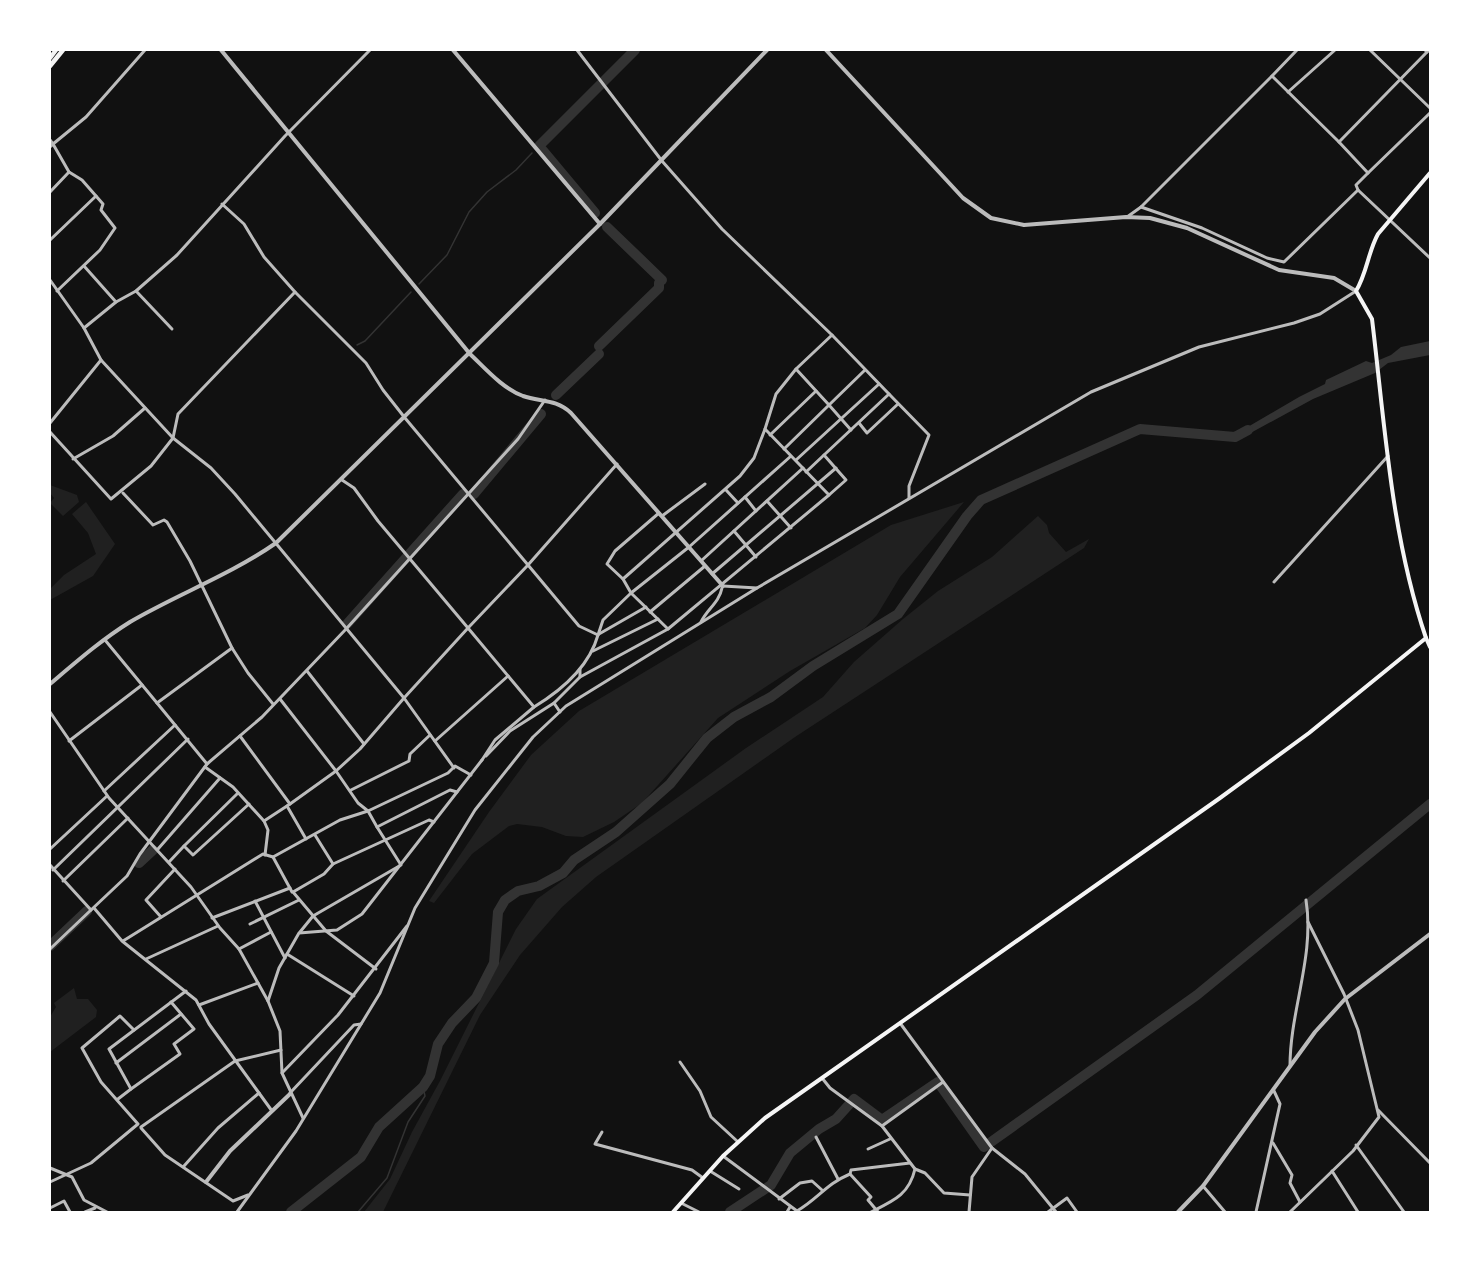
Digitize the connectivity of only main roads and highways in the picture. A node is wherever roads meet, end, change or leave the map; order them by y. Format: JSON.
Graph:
{"nodes":[{"id":1,"x":56,"y":50,"type":"edge"},
{"id":2,"x":63,"y":50,"type":"edge"},
{"id":3,"x":50,"y":58,"type":"edge"},
{"id":4,"x":50,"y":66,"type":"edge"},
{"id":5,"x":1431,"y":173,"type":"edge"},
{"id":6,"x":1426,"y":638,"type":"junction"},
{"id":7,"x":1431,"y":647,"type":"edge"},
{"id":8,"x":673,"y":1212,"type":"edge"}],
"edges":[{"from":1,"to":3,"type":"main road"},
{"from":2,"to":4,"type":"main road"},
{"from":5,"to":6,"type":"main road"},
{"from":6,"to":7,"type":"main road"},
{"from":6,"to":8,"type":"main road"}]}
